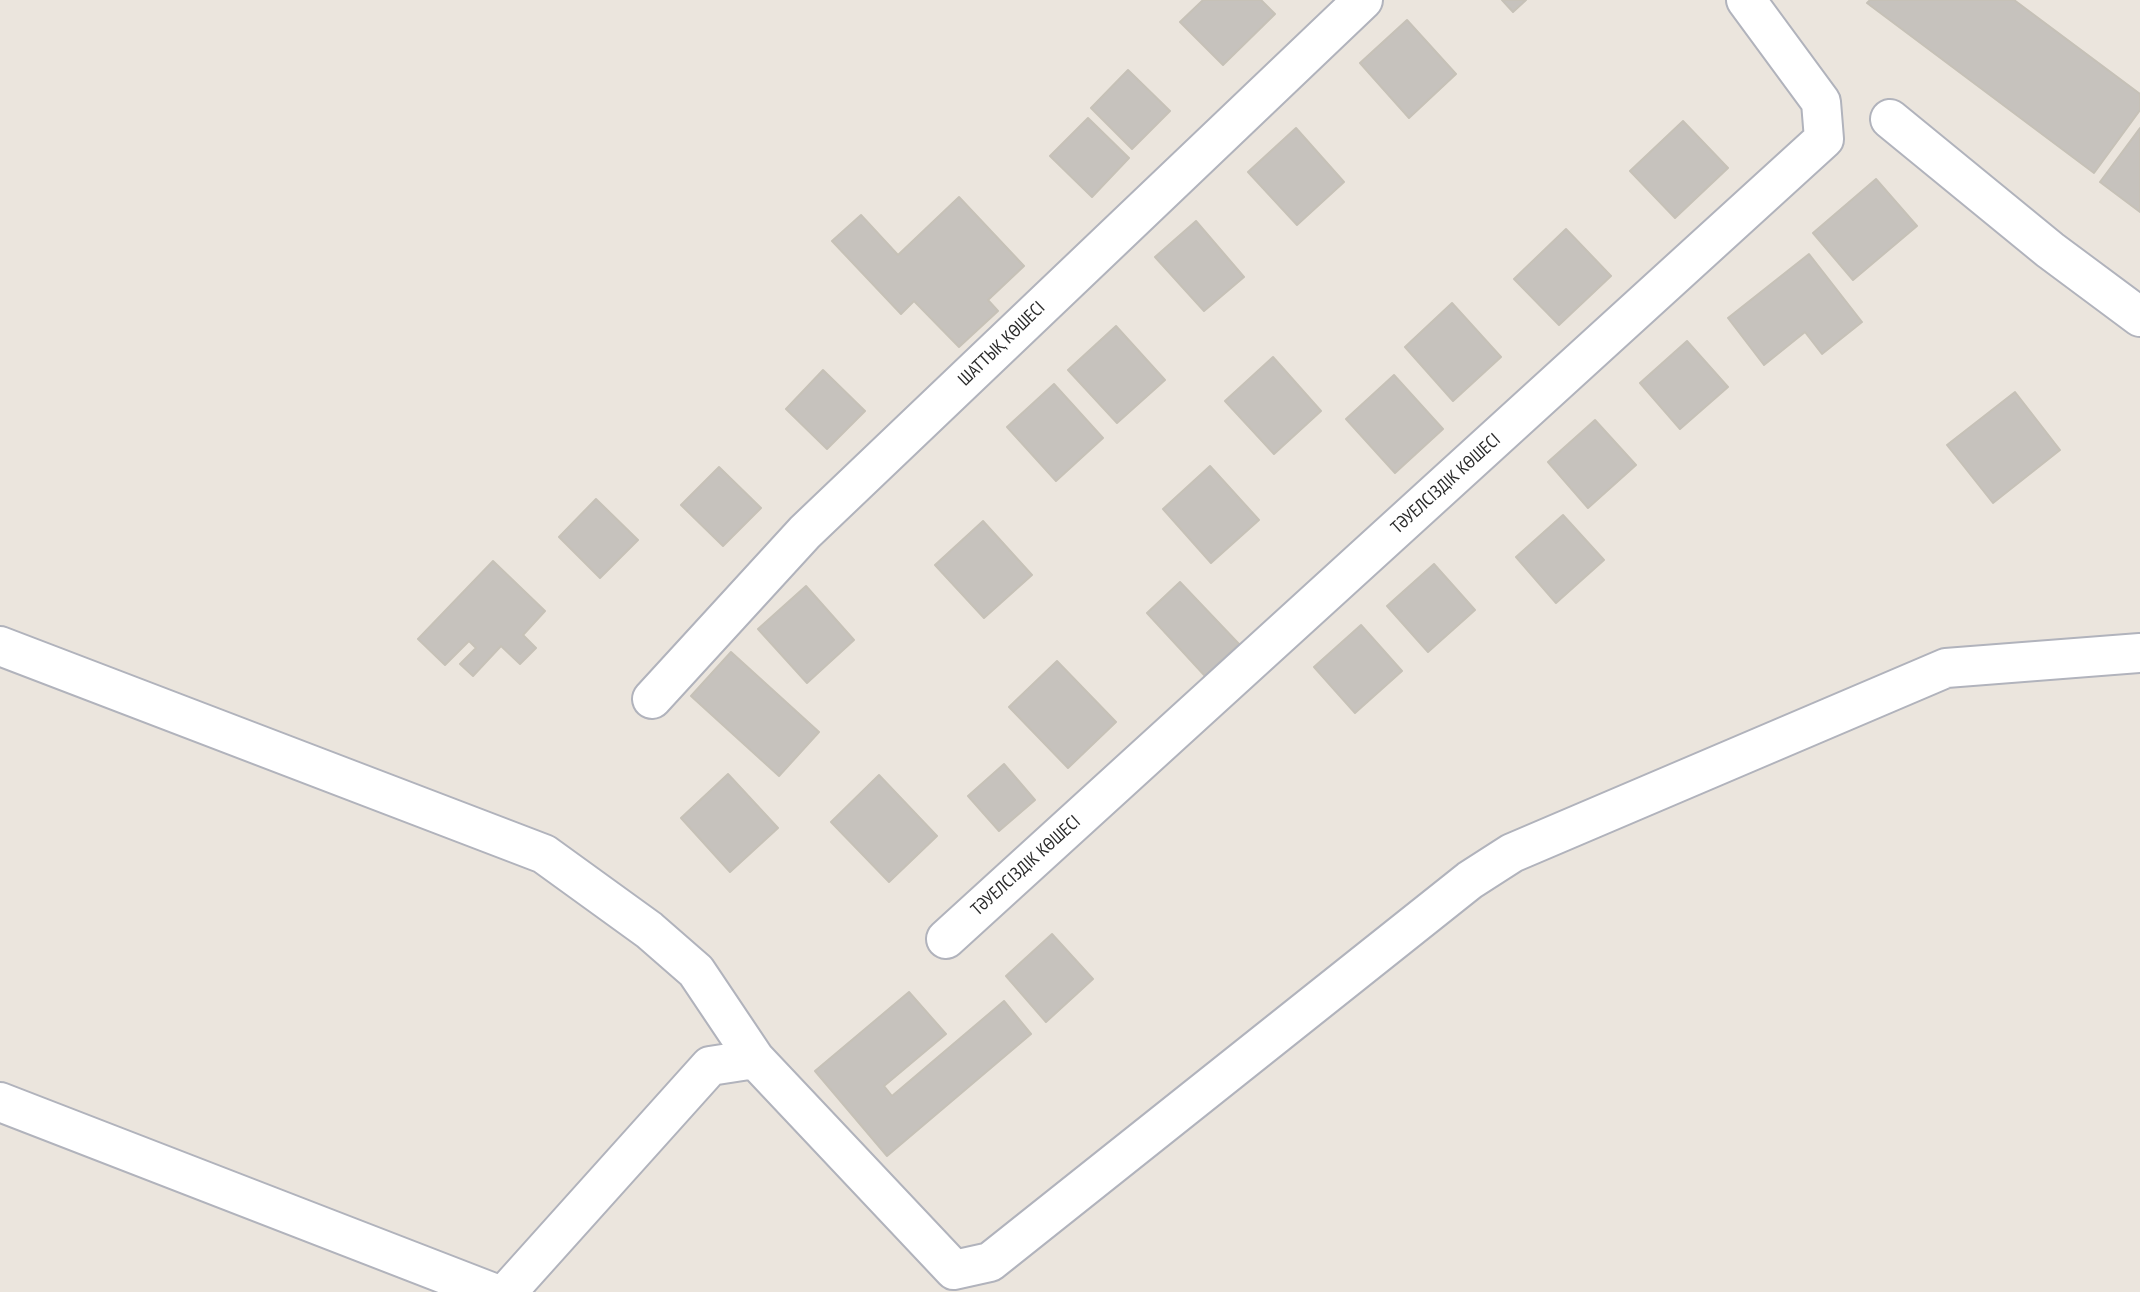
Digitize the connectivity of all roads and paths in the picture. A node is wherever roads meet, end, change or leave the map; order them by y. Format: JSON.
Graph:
{"nodes":[{"id":1,"x":1363,"y":0,"type":"edge"},
{"id":2,"x":1746,"y":0,"type":"edge"},
{"id":3,"x":1891,"y":119,"type":"dead end"},
{"id":4,"x":2140,"y":317,"type":"edge"},
{"id":5,"x":0,"y":646,"type":"edge"},
{"id":6,"x":2140,"y":653,"type":"edge"},
{"id":7,"x":652,"y":699,"type":"dead end"},
{"id":8,"x":946,"y":939,"type":"dead end"},
{"id":9,"x":755,"y":1059,"type":"junction"},
{"id":10,"x":0,"y":1102,"type":"edge"},
{"id":11,"x":491,"y":1292,"type":"edge"},
{"id":12,"x":508,"y":1292,"type":"edge"}],
"edges":[{"from":1,"to":7,"type":"street","name":"ШАТТЫҚ КӨШЕСІ"},
{"from":2,"to":8,"type":"street","name":"ТӘУЕЛСІЗДІК КӨШЕСІ"},
{"from":3,"to":4,"type":"street"},
{"from":5,"to":9,"type":"street"},
{"from":6,"to":9,"type":"street"},
{"from":9,"to":12,"type":"street"},
{"from":10,"to":11,"type":"street"}]}
